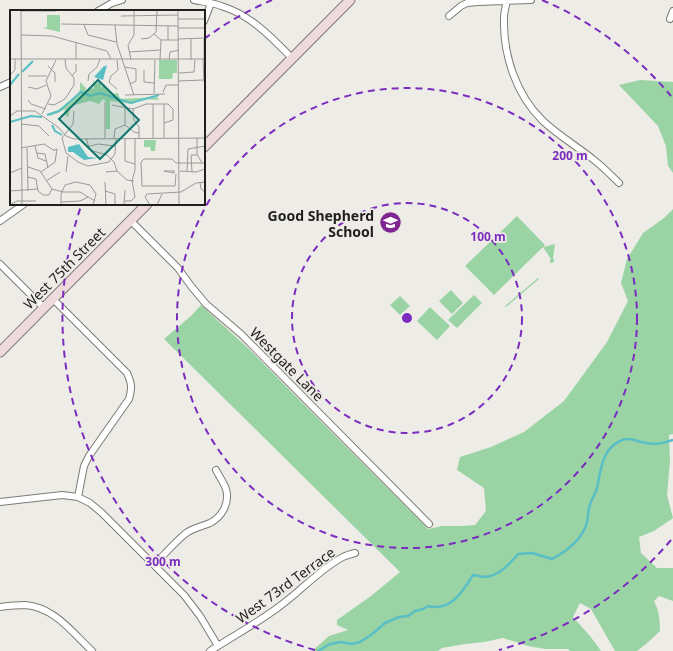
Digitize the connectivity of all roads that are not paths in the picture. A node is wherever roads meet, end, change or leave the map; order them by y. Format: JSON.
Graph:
{"nodes":[{"id":1,"x":122,"y":0,"type":"edge"},
{"id":2,"x":194,"y":0,"type":"edge"},
{"id":3,"x":350,"y":0,"type":"edge"},
{"id":4,"x":507,"y":0,"type":"edge"},
{"id":5,"x":531,"y":0,"type":"edge"},
{"id":6,"x":211,"y":4,"type":"junction"},
{"id":7,"x":100,"y":10,"type":"edge"},
{"id":8,"x":673,"y":11,"type":"edge"},
{"id":9,"x":449,"y":16,"type":"dead end"},
{"id":10,"x":205,"y":19,"type":"edge"},
{"id":11,"x":670,"y":19,"type":"dead end"},
{"id":12,"x":292,"y":58,"type":"junction"},
{"id":13,"x":10,"y":82,"type":"edge"},
{"id":14,"x":0,"y":87,"type":"edge"},
{"id":15,"x":205,"y":146,"type":"edge"},
{"id":16,"x":619,"y":183,"type":"dead end"},
{"id":17,"x":23,"y":205,"type":"edge"},
{"id":18,"x":146,"y":205,"type":"edge"},
{"id":19,"x":0,"y":221,"type":"edge"},
{"id":20,"x":131,"y":221,"type":"junction"},
{"id":21,"x":0,"y":264,"type":"edge"},
{"id":22,"x":53,"y":299,"type":"junction"},
{"id":23,"x":44,"y":308,"type":"junction"},
{"id":24,"x":0,"y":352,"type":"edge"},
{"id":25,"x":216,"y":470,"type":"dead end"},
{"id":26,"x":78,"y":497,"type":"junction"},
{"id":27,"x":0,"y":502,"type":"edge"},
{"id":28,"x":429,"y":524,"type":"dead end"},
{"id":29,"x":355,"y":553,"type":"dead end"},
{"id":30,"x":154,"y":565,"type":"junction"},
{"id":31,"x":0,"y":607,"type":"edge"},
{"id":32,"x":218,"y":646,"type":"junction"},
{"id":33,"x":92,"y":651,"type":"edge"},
{"id":34,"x":210,"y":651,"type":"edge"}],
"edges":[{"from":1,"to":7,"type":"street"},
{"from":2,"to":6,"type":"street"},
{"from":3,"to":12,"type":"main road"},
{"from":4,"to":5,"type":"street"},
{"from":4,"to":9,"type":"street"},
{"from":4,"to":16,"type":"street"},
{"from":6,"to":10,"type":"street"},
{"from":6,"to":12,"type":"street"},
{"from":8,"to":11,"type":"street"},
{"from":12,"to":15,"type":"main road"},
{"from":13,"to":14,"type":"street"},
{"from":17,"to":19,"type":"street"},
{"from":18,"to":20,"type":"main road","name":"West 75th Street"},
{"from":20,"to":22,"type":"main road","name":"West 75th Street"},
{"from":20,"to":28,"type":"street","name":"Westgate Lane"},
{"from":21,"to":23,"type":"street"},
{"from":22,"to":23,"type":"main road","name":"West 75th Street"},
{"from":22,"to":26,"type":"street"},
{"from":23,"to":24,"type":"main road","name":"West 75th Street"},
{"from":25,"to":30,"type":"street"},
{"from":26,"to":27,"type":"street"},
{"from":26,"to":30,"type":"street"},
{"from":29,"to":32,"type":"street","name":"West 73rd Terrace"},
{"from":30,"to":32,"type":"street"},
{"from":31,"to":33,"type":"street"},
{"from":32,"to":34,"type":"street","name":"West 73rd Terrace"}]}
